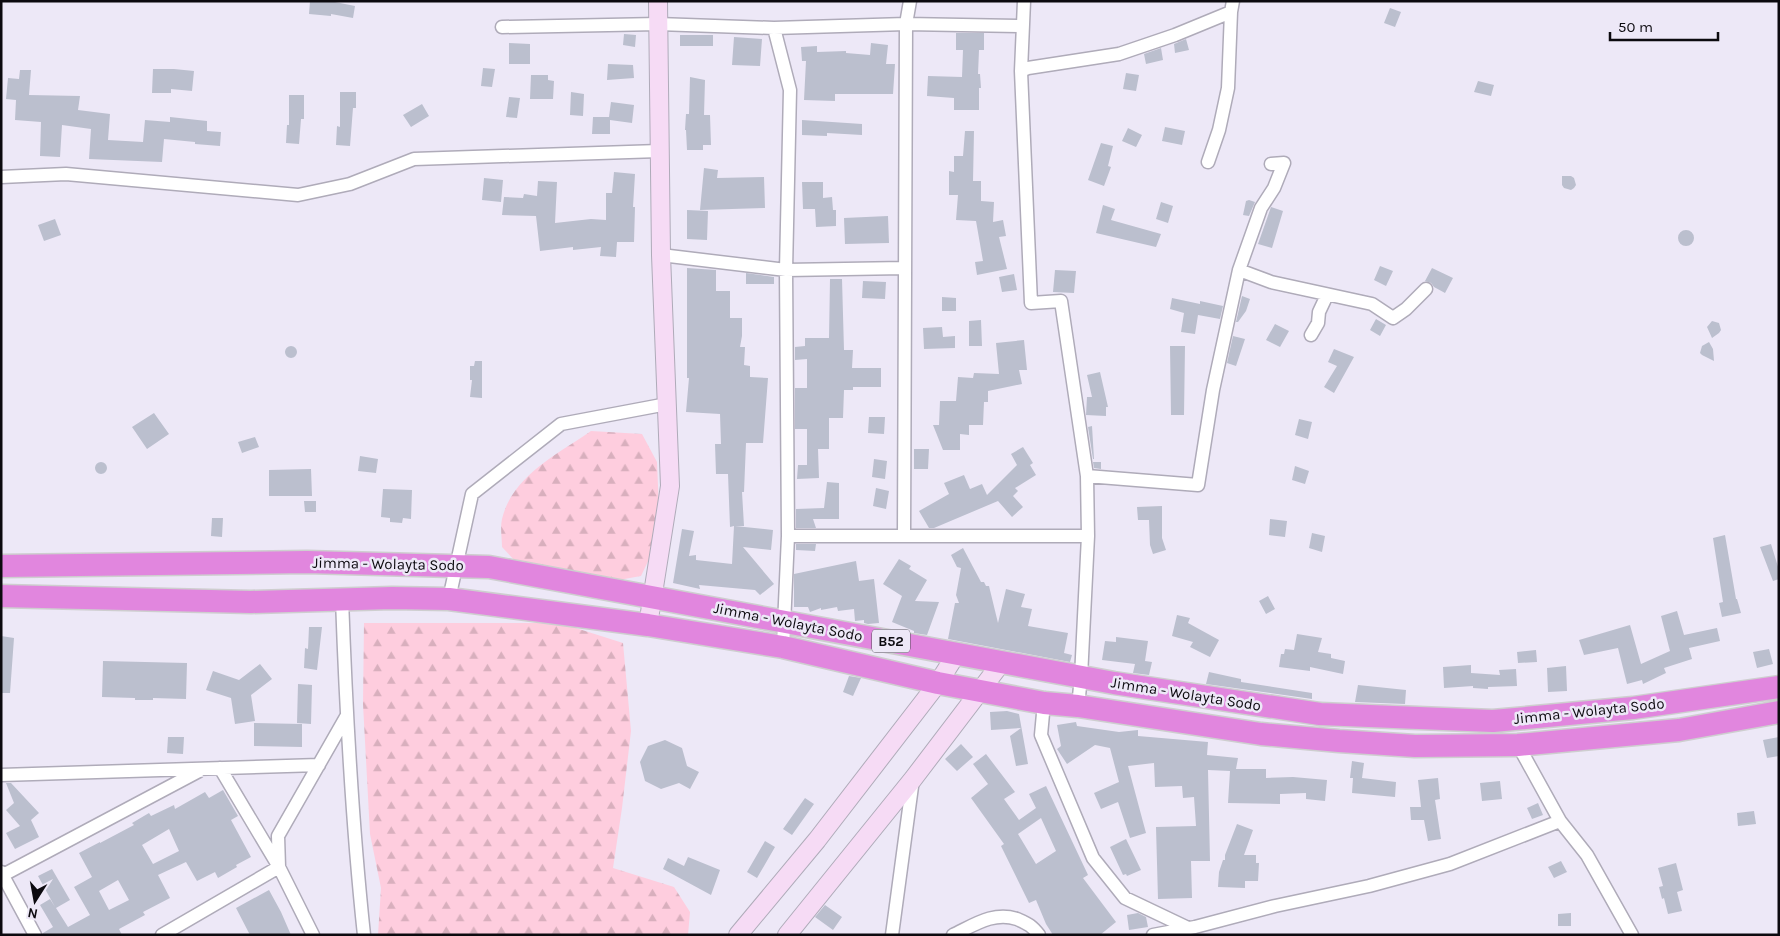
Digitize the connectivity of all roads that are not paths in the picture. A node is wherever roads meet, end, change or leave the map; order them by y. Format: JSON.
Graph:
{"nodes":[{"id":1,"x":658,"y":1,"type":"edge"},
{"id":2,"x":910,"y":1,"type":"edge"},
{"id":3,"x":1024,"y":1,"type":"edge"},
{"id":4,"x":1232,"y":6,"type":"edge"},
{"id":5,"x":658,"y":24,"type":"junction"},
{"id":6,"x":906,"y":24,"type":"junction"},
{"id":7,"x":1022,"y":26,"type":"junction"},
{"id":8,"x":502,"y":27,"type":"dead end"},
{"id":9,"x":774,"y":28,"type":"junction"},
{"id":10,"x":1021,"y":71,"type":"junction"},
{"id":11,"x":659,"y":151,"type":"junction"},
{"id":12,"x":1208,"y":162,"type":"dead end"},
{"id":13,"x":1271,"y":164,"type":"dead end"},
{"id":14,"x":1,"y":177,"type":"edge"},
{"id":15,"x":661,"y":255,"type":"junction"},
{"id":16,"x":904,"y":268,"type":"junction"},
{"id":17,"x":786,"y":270,"type":"junction"},
{"id":18,"x":1238,"y":270,"type":"junction"},
{"id":19,"x":1426,"y":289,"type":"dead end"},
{"id":20,"x":1327,"y":295,"type":"junction"},
{"id":21,"x":1311,"y":335,"type":"dead end"},
{"id":22,"x":667,"y":404,"type":"junction"},
{"id":23,"x":1087,"y":476,"type":"junction"},
{"id":24,"x":788,"y":536,"type":"junction"},
{"id":25,"x":904,"y":536,"type":"junction"},
{"id":26,"x":1088,"y":536,"type":"junction"},
{"id":27,"x":1,"y":566,"type":"edge"},
{"id":28,"x":456,"y":566,"type":"junction"},
{"id":29,"x":1,"y":596,"type":"edge"},
{"id":30,"x":652,"y":597,"type":"junction"},
{"id":31,"x":342,"y":599,"type":"junction"},
{"id":32,"x":450,"y":599,"type":"junction"},
{"id":33,"x":784,"y":621,"type":"junction"},
{"id":34,"x":648,"y":625,"type":"junction"},
{"id":35,"x":783,"y":647,"type":"junction"},
{"id":36,"x":957,"y":653,"type":"junction"},
{"id":37,"x":1002,"y":662,"type":"junction"},
{"id":38,"x":1081,"y":677,"type":"junction"},
{"id":39,"x":938,"y":683,"type":"junction"},
{"id":40,"x":1779,"y":687,"type":"edge"},
{"id":41,"x":979,"y":692,"type":"junction"},
{"id":42,"x":1044,"y":703,"type":"junction"},
{"id":43,"x":1078,"y":706,"type":"junction"},
{"id":44,"x":1779,"y":712,"type":"edge"},
{"id":45,"x":346,"y":717,"type":"junction"},
{"id":46,"x":1518,"y":745,"type":"junction"},
{"id":47,"x":319,"y":765,"type":"junction"},
{"id":48,"x":220,"y":768,"type":"junction"},
{"id":49,"x":203,"y":769,"type":"junction"},
{"id":50,"x":1,"y":775,"type":"edge"},
{"id":51,"x":913,"y":779,"type":"junction"},
{"id":52,"x":1560,"y":821,"type":"junction"},
{"id":53,"x":279,"y":867,"type":"junction"},
{"id":54,"x":2,"y":874,"type":"edge"},
{"id":55,"x":1188,"y":928,"type":"junction"},
{"id":56,"x":35,"y":935,"type":"edge"},
{"id":57,"x":162,"y":935,"type":"edge"},
{"id":58,"x":313,"y":935,"type":"edge"},
{"id":59,"x":364,"y":935,"type":"edge"},
{"id":60,"x":738,"y":935,"type":"edge"},
{"id":61,"x":787,"y":935,"type":"edge"},
{"id":62,"x":892,"y":935,"type":"edge"},
{"id":63,"x":954,"y":935,"type":"edge"},
{"id":64,"x":1039,"y":935,"type":"edge"},
{"id":65,"x":1153,"y":935,"type":"edge"},
{"id":66,"x":1632,"y":935,"type":"edge"}],
"edges":[{"from":1,"to":5,"type":"main road"},
{"from":2,"to":6,"type":"street"},
{"from":3,"to":7,"type":"street"},
{"from":4,"to":10,"type":"street"},
{"from":4,"to":12,"type":"street"},
{"from":5,"to":8,"type":"street"},
{"from":5,"to":9,"type":"street"},
{"from":5,"to":11,"type":"main road"},
{"from":6,"to":7,"type":"street"},
{"from":6,"to":9,"type":"street"},
{"from":6,"to":16,"type":"street"},
{"from":7,"to":10,"type":"street"},
{"from":9,"to":17,"type":"street"},
{"from":10,"to":23,"type":"street"},
{"from":11,"to":14,"type":"street"},
{"from":11,"to":15,"type":"main road"},
{"from":13,"to":18,"type":"street"},
{"from":15,"to":17,"type":"street"},
{"from":15,"to":22,"type":"main road"},
{"from":16,"to":17,"type":"street"},
{"from":16,"to":25,"type":"street"},
{"from":17,"to":24,"type":"street"},
{"from":18,"to":20,"type":"street"},
{"from":18,"to":23,"type":"street"},
{"from":19,"to":20,"type":"street"},
{"from":20,"to":21,"type":"street"},
{"from":22,"to":28,"type":"street"},
{"from":22,"to":30,"type":"main road"},
{"from":23,"to":26,"type":"street"},
{"from":24,"to":25,"type":"street"},
{"from":24,"to":33,"type":"street"},
{"from":25,"to":26,"type":"street"},
{"from":26,"to":38,"type":"street"},
{"from":27,"to":28,"type":"highway","name":"Jimma - Wolayta Sodo","number":"B52"},
{"from":28,"to":30,"type":"highway","name":"Jimma - Wolayta Sodo","number":"B52"},
{"from":28,"to":32,"type":"street"},
{"from":29,"to":31,"type":"highway","name":"Jimma - Wolayta Sodo","number":"B52"},
{"from":30,"to":33,"type":"highway","name":"Jimma - Wolayta Sodo","number":"B52"},
{"from":30,"to":34,"type":"main road"},
{"from":31,"to":32,"type":"highway","name":"Jimma - Wolayta Sodo","number":"B52"},
{"from":31,"to":45,"type":"street"},
{"from":32,"to":34,"type":"highway","name":"Jimma - Wolayta Sodo","number":"B52"},
{"from":33,"to":35,"type":"street"},
{"from":33,"to":36,"type":"highway","name":"Jimma - Wolayta Sodo","number":"B52"},
{"from":34,"to":35,"type":"highway","name":"Jimma - Wolayta Sodo","number":"B52"},
{"from":35,"to":39,"type":"highway","name":"Jimma - Wolayta Sodo","number":"B52"},
{"from":36,"to":37,"type":"highway","name":"Jimma - Wolayta Sodo","number":"B52"},
{"from":36,"to":39,"type":"main road"},
{"from":37,"to":38,"type":"highway","name":"Jimma - Wolayta Sodo","number":"B52"},
{"from":37,"to":41,"type":"main road"},
{"from":38,"to":40,"type":"highway","name":"Jimma - Wolayta Sodo","number":"B52"},
{"from":38,"to":43,"type":"street"},
{"from":39,"to":41,"type":"highway","name":"Jimma - Wolayta Sodo","number":"B52"},
{"from":39,"to":60,"type":"main road"},
{"from":41,"to":42,"type":"highway","name":"Jimma - Wolayta Sodo","number":"B52"},
{"from":41,"to":51,"type":"main road"},
{"from":42,"to":43,"type":"highway","name":"Jimma - Wolayta Sodo","number":"B52"},
{"from":42,"to":55,"type":"street"},
{"from":43,"to":46,"type":"highway","name":"Jimma - Wolayta Sodo","number":"B52"},
{"from":44,"to":46,"type":"highway","name":"Jimma - Wolayta Sodo","number":"B52"},
{"from":45,"to":47,"type":"street"},
{"from":45,"to":59,"type":"street"},
{"from":46,"to":52,"type":"street"},
{"from":47,"to":48,"type":"street"},
{"from":47,"to":53,"type":"street"},
{"from":48,"to":49,"type":"street"},
{"from":48,"to":53,"type":"street"},
{"from":49,"to":50,"type":"street"},
{"from":49,"to":54,"type":"street"},
{"from":51,"to":61,"type":"main road"},
{"from":51,"to":62,"type":"street"},
{"from":52,"to":55,"type":"street"},
{"from":52,"to":66,"type":"street"},
{"from":53,"to":57,"type":"street"},
{"from":53,"to":58,"type":"street"},
{"from":54,"to":56,"type":"street"},
{"from":55,"to":65,"type":"street"},
{"from":63,"to":64,"type":"street"}]}
